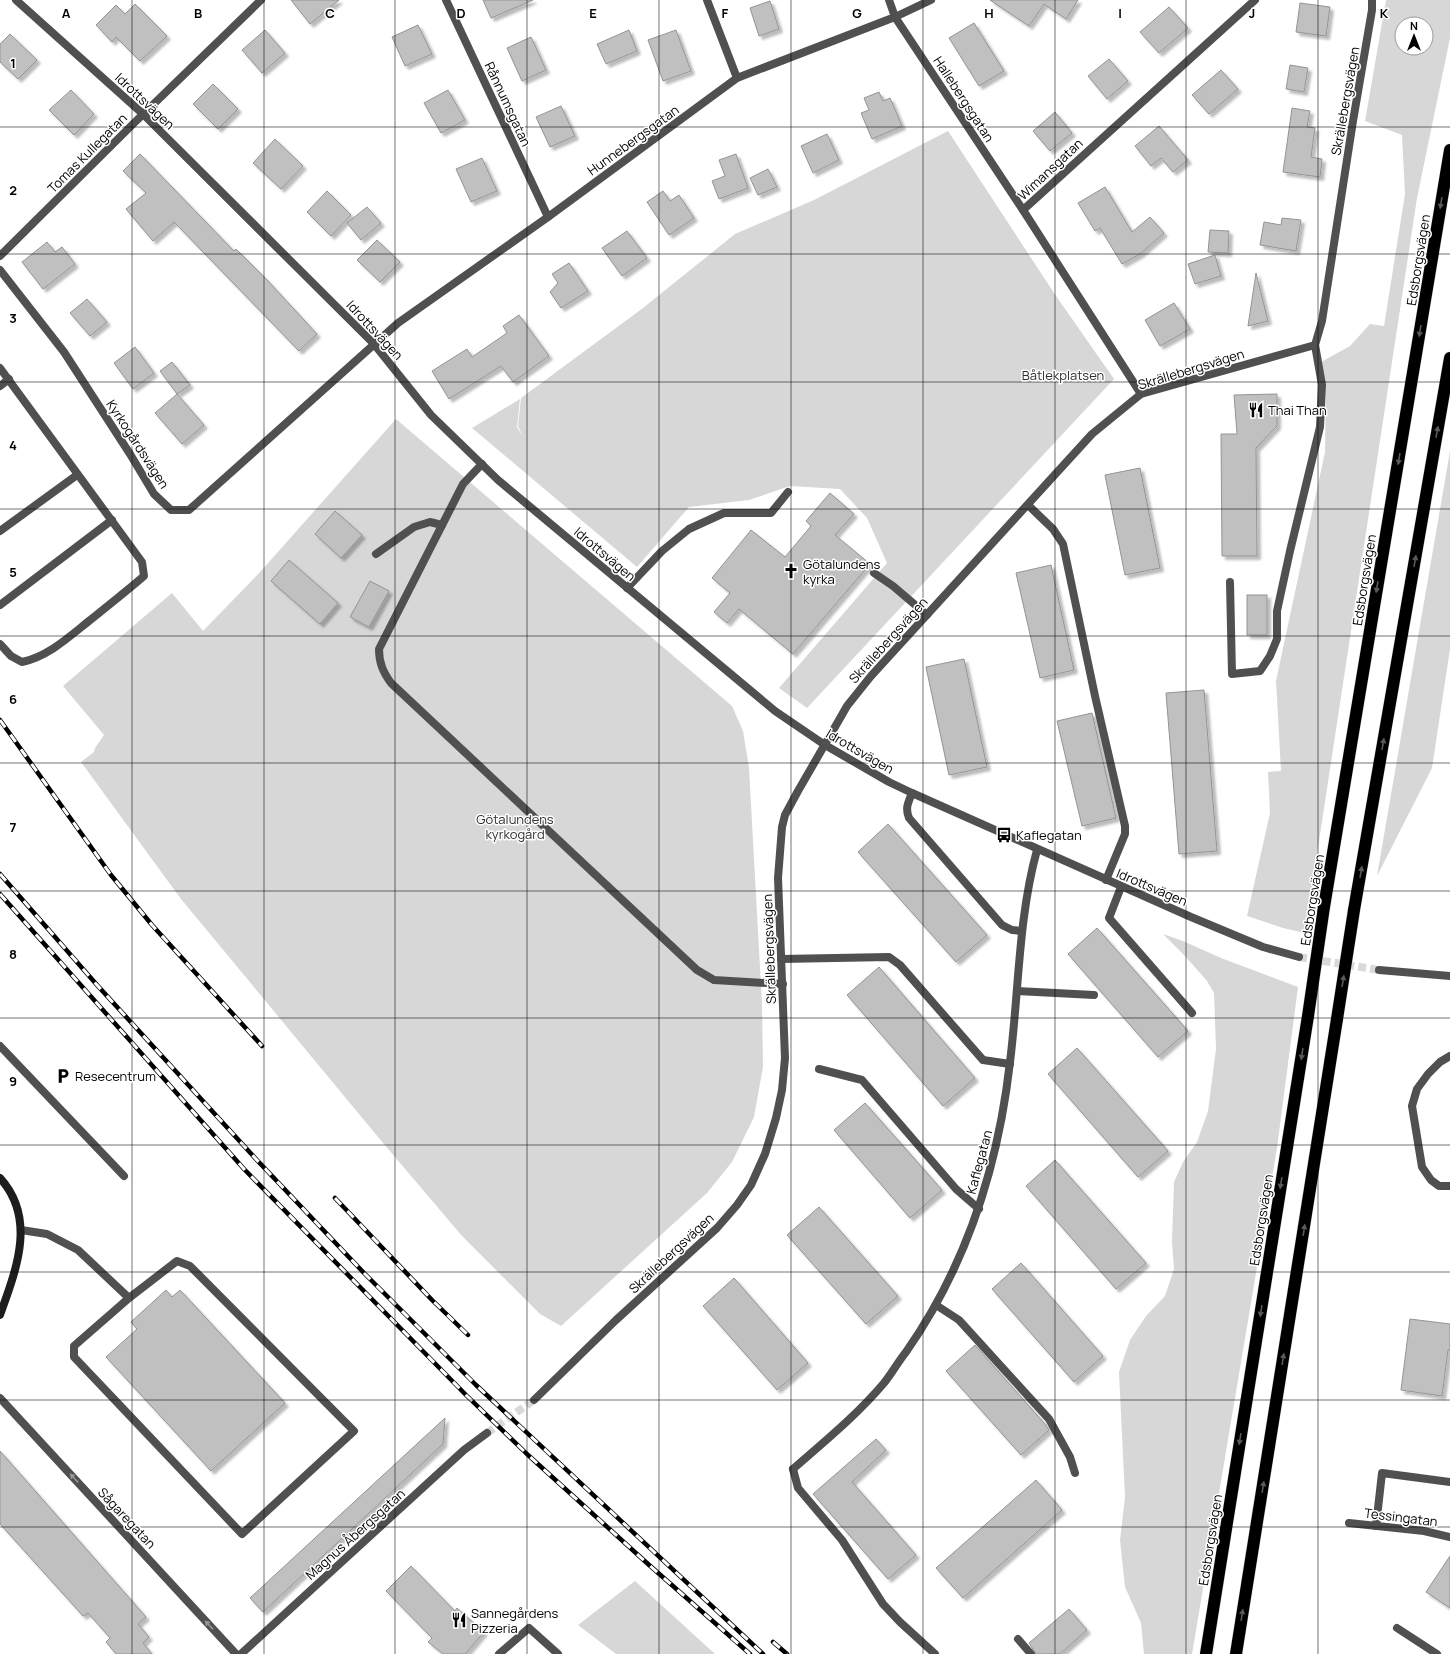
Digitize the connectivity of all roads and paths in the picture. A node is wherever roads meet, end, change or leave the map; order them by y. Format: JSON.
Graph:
{"nodes":[{"id":1,"x":16,"y":0,"type":"edge"},
{"id":2,"x":260,"y":0,"type":"edge"},
{"id":3,"x":446,"y":0,"type":"edge"},
{"id":4,"x":707,"y":0,"type":"edge"},
{"id":5,"x":889,"y":0,"type":"edge"},
{"id":6,"x":931,"y":0,"type":"edge"},
{"id":7,"x":1255,"y":0,"type":"edge"},
{"id":8,"x":1372,"y":0,"type":"edge"},
{"id":9,"x":895,"y":17,"type":"junction"},
{"id":10,"x":737,"y":78,"type":"junction"},
{"id":11,"x":143,"y":114,"type":"junction"},
{"id":12,"x":1450,"y":150,"type":"edge"},
{"id":13,"x":1023,"y":210,"type":"junction"},
{"id":14,"x":548,"y":217,"type":"junction"},
{"id":15,"x":0,"y":256,"type":"edge"},
{"id":16,"x":0,"y":270,"type":"edge"},
{"id":17,"x":374,"y":344,"type":"junction"},
{"id":18,"x":1315,"y":345,"type":"junction"},
{"id":19,"x":1450,"y":358,"type":"edge"},
{"id":20,"x":0,"y":368,"type":"edge"},
{"id":21,"x":9,"y":379,"type":"junction"},
{"id":22,"x":0,"y":386,"type":"edge"},
{"id":23,"x":1141,"y":394,"type":"junction"},
{"id":24,"x":482,"y":464,"type":"junction"},
{"id":25,"x":77,"y":475,"type":"junction"},
{"id":26,"x":788,"y":492,"type":"dead end"},
{"id":27,"x":1028,"y":505,"type":"junction"},
{"id":28,"x":112,"y":520,"type":"junction"},
{"id":29,"x":442,"y":524,"type":"junction"},
{"id":30,"x":0,"y":531,"type":"edge"},
{"id":31,"x":376,"y":554,"type":"dead end"},
{"id":32,"x":874,"y":573,"type":"dead end"},
{"id":33,"x":1230,"y":582,"type":"dead end"},
{"id":34,"x":627,"y":588,"type":"junction"},
{"id":35,"x":0,"y":605,"type":"edge"},
{"id":36,"x":926,"y":615,"type":"junction"},
{"id":37,"x":0,"y":644,"type":"edge"},
{"id":38,"x":825,"y":745,"type":"junction"},
{"id":39,"x":912,"y":794,"type":"junction"},
{"id":40,"x":1037,"y":850,"type":"junction"},
{"id":41,"x":1106,"y":880,"type":"junction"},
{"id":42,"x":1121,"y":887,"type":"junction"},
{"id":43,"x":1022,"y":931,"type":"junction"},
{"id":44,"x":1299,"y":957,"type":"tunnel mouth"},
{"id":45,"x":781,"y":959,"type":"junction"},
{"id":46,"x":1379,"y":970,"type":"tunnel mouth"},
{"id":47,"x":1450,"y":976,"type":"edge"},
{"id":48,"x":783,"y":984,"type":"junction"},
{"id":49,"x":1017,"y":991,"type":"junction"},
{"id":50,"x":1094,"y":995,"type":"dead end"},
{"id":51,"x":1192,"y":1013,"type":"dead end"},
{"id":52,"x":0,"y":1046,"type":"edge"},
{"id":53,"x":1450,"y":1056,"type":"edge"},
{"id":54,"x":1010,"y":1064,"type":"junction"},
{"id":55,"x":820,"y":1069,"type":"dead end"},
{"id":56,"x":124,"y":1176,"type":"dead end"},
{"id":57,"x":0,"y":1178,"type":"edge"},
{"id":58,"x":1450,"y":1186,"type":"edge"},
{"id":59,"x":979,"y":1209,"type":"junction"},
{"id":60,"x":22,"y":1230,"type":"junction"},
{"id":61,"x":129,"y":1298,"type":"junction"},
{"id":62,"x":936,"y":1305,"type":"junction"},
{"id":63,"x":0,"y":1316,"type":"edge"},
{"id":64,"x":0,"y":1398,"type":"edge"},
{"id":65,"x":534,"y":1400,"type":"tunnel mouth"},
{"id":66,"x":487,"y":1433,"type":"tunnel mouth"},
{"id":67,"x":1075,"y":1473,"type":"dead end"},
{"id":68,"x":1450,"y":1482,"type":"edge"},
{"id":69,"x":1349,"y":1523,"type":"dead end"},
{"id":70,"x":1376,"y":1526,"type":"junction"},
{"id":71,"x":1450,"y":1536,"type":"edge"},
{"id":72,"x":1397,"y":1628,"type":"dead end"},
{"id":73,"x":1018,"y":1640,"type":"dead end"},
{"id":74,"x":236,"y":1654,"type":"edge"},
{"id":75,"x":241,"y":1654,"type":"edge"},
{"id":76,"x":499,"y":1654,"type":"edge"},
{"id":77,"x":558,"y":1654,"type":"edge"},
{"id":78,"x":935,"y":1654,"type":"edge"},
{"id":79,"x":1031,"y":1654,"type":"edge"},
{"id":80,"x":1206,"y":1654,"type":"edge"},
{"id":81,"x":1236,"y":1654,"type":"edge"},
{"id":82,"x":1437,"y":1654,"type":"edge"}],
"edges":[{"from":1,"to":11,"type":"street","name":"Idrottsvägen"},
{"from":2,"to":11,"type":"street","name":"Tomas Kullegatan"},
{"from":3,"to":14,"type":"street","name":"Rånnumsgatan"},
{"from":4,"to":10,"type":"street"},
{"from":5,"to":9,"type":"street","name":"Hallebergsgatan"},
{"from":6,"to":9,"type":"street","name":"Hunnebergsgatan"},
{"from":7,"to":13,"type":"street","name":"Wimansgatan"},
{"from":8,"to":18,"type":"street","name":"Skrällebergsvägen"},
{"from":9,"to":10,"type":"street","name":"Hunnebergsgatan"},
{"from":9,"to":13,"type":"street","name":"Hallebergsgatan"},
{"from":10,"to":14,"type":"street","name":"Hunnebergsgatan"},
{"from":11,"to":15,"type":"street","name":"Tomas Kullegatan"},
{"from":11,"to":17,"type":"street","name":"Idrottsvägen"},
{"from":12,"to":80,"type":"highway","name":"Edsborgsvägen","one_way":true,"bridge":true},
{"from":13,"to":23,"type":"street","name":"Wimansgatan"},
{"from":14,"to":17,"type":"street","name":"Hunnebergsgatan"},
{"from":16,"to":17,"type":"street","name":"Kyrkogårdsvägen"},
{"from":17,"to":24,"type":"street","name":"Idrottsvägen"},
{"from":18,"to":23,"type":"street","name":"Skrällebergsvägen"},
{"from":18,"to":33,"type":"street"},
{"from":81,"to":19,"type":"highway","one_way":true,"bridge":true},
{"from":20,"to":21,"type":"street"},
{"from":21,"to":22,"type":"street"},
{"from":21,"to":25,"type":"street"},
{"from":23,"to":27,"type":"street","name":"Skrällebergsvägen"},
{"from":24,"to":29,"type":"street"},
{"from":24,"to":34,"type":"street","name":"Idrottsvägen"},
{"from":25,"to":28,"type":"street"},
{"from":25,"to":30,"type":"street"},
{"from":26,"to":34,"type":"street"},
{"from":27,"to":36,"type":"street","name":"Skrällebergsvägen"},
{"from":27,"to":41,"type":"street"},
{"from":28,"to":35,"type":"street"},
{"from":28,"to":37,"type":"street"},
{"from":29,"to":31,"type":"street"},
{"from":29,"to":48,"type":"street"},
{"from":32,"to":36,"type":"street"},
{"from":34,"to":38,"type":"street","name":"Idrottsvägen"},
{"from":36,"to":38,"type":"street","name":"Skrällebergsvägen"},
{"from":38,"to":39,"type":"street","name":"Idrottsvägen"},
{"from":38,"to":45,"type":"street","name":"Skrällebergsvägen"},
{"from":39,"to":40,"type":"street","name":"Idrottsvägen"},
{"from":39,"to":43,"type":"street"},
{"from":40,"to":41,"type":"street","name":"Idrottsvägen"},
{"from":40,"to":43,"type":"street","name":"Kaflegatan"},
{"from":41,"to":42,"type":"street","name":"Idrottsvägen"},
{"from":42,"to":44,"type":"street","name":"Idrottsvägen"},
{"from":42,"to":51,"type":"street"},
{"from":43,"to":49,"type":"street","name":"Kaflegatan"},
{"from":45,"to":48,"type":"street","name":"Skrällebergsvägen"},
{"from":45,"to":54,"type":"street"},
{"from":46,"to":47,"type":"street"},
{"from":48,"to":65,"type":"street","name":"Skrällebergsvägen"},
{"from":49,"to":50,"type":"street"},
{"from":49,"to":54,"type":"street","name":"Kaflegatan"},
{"from":52,"to":56,"type":"street"},
{"from":53,"to":58,"type":"street"},
{"from":54,"to":59,"type":"street","name":"Kaflegatan"},
{"from":55,"to":59,"type":"street"},
{"from":57,"to":60,"type":"street"},
{"from":59,"to":62,"type":"street","name":"Kaflegatan"},
{"from":60,"to":61,"type":"street"},
{"from":60,"to":63,"type":"street"},
{"from":61,"to":61,"type":"street"},
{"from":62,"to":67,"type":"street"},
{"from":62,"to":78,"type":"street","name":"Kaflegatan"},
{"from":74,"to":64,"type":"street","name":"Sågaregatan","one_way":true},
{"from":66,"to":75,"type":"street","name":"Magnus Åbergsgatan"},
{"from":68,"to":70,"type":"street"},
{"from":69,"to":70,"type":"street","name":"Tessingatan"},
{"from":70,"to":71,"type":"street","name":"Tessingatan"},
{"from":72,"to":82,"type":"street"},
{"from":73,"to":79,"type":"street"},
{"from":76,"to":77,"type":"street"}]}
